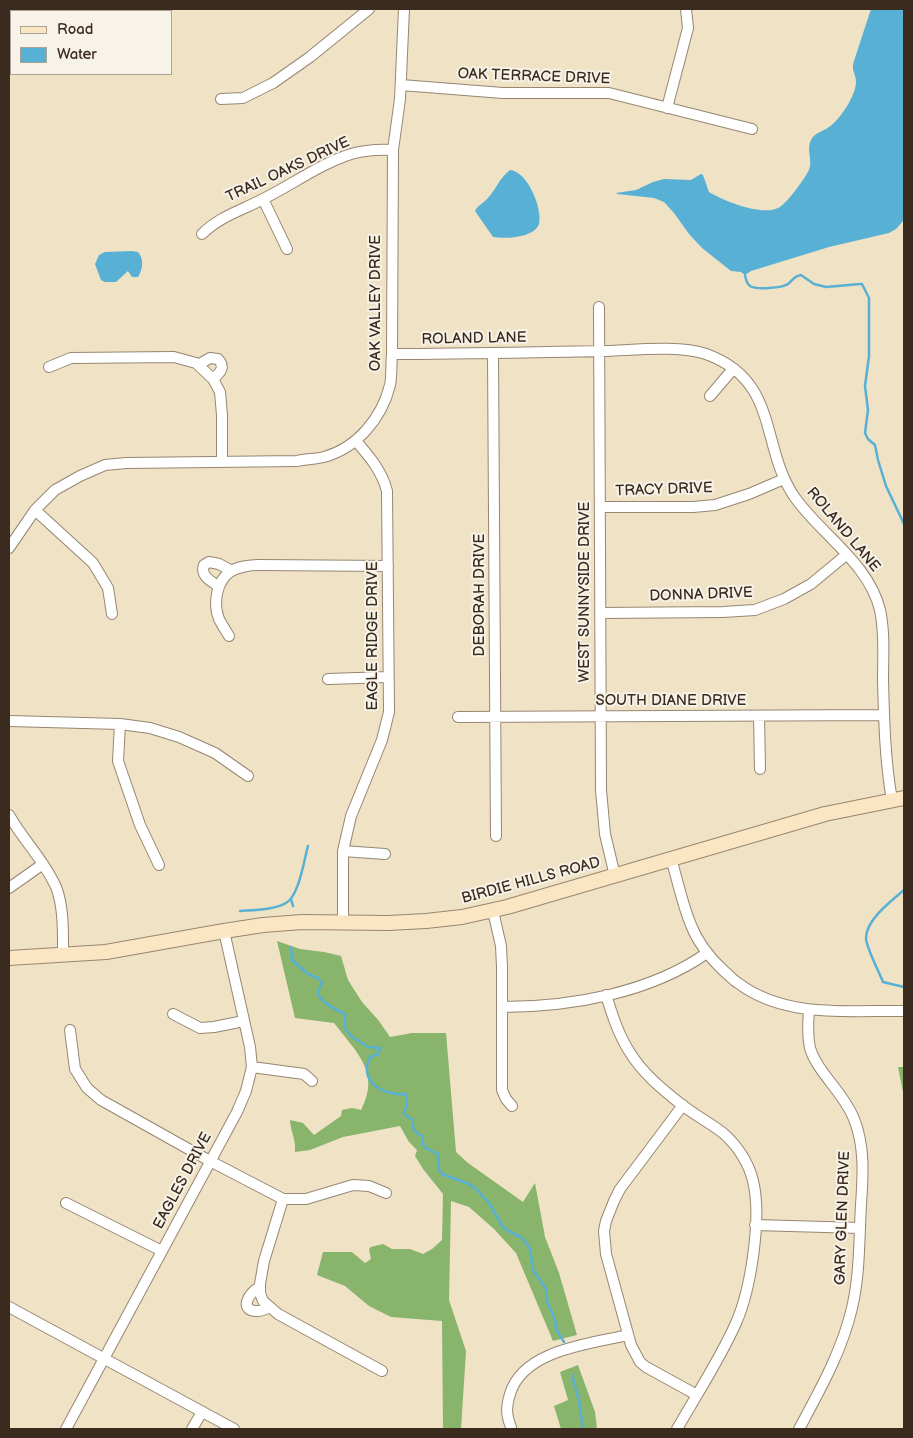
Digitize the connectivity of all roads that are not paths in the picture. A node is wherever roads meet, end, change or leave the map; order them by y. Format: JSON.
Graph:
{"nodes":[{"id":1,"x":369,"y":9,"type":"edge"},
{"id":2,"x":404,"y":9,"type":"edge"},
{"id":3,"x":686,"y":9,"type":"edge"},
{"id":4,"x":401,"y":85,"type":"junction"},
{"id":5,"x":221,"y":99,"type":"dead end"},
{"id":6,"x":667,"y":108,"type":"junction"},
{"id":7,"x":752,"y":129,"type":"dead end"},
{"id":8,"x":393,"y":150,"type":"junction"},
{"id":9,"x":264,"y":199,"type":"junction"},
{"id":10,"x":202,"y":234,"type":"dead end"},
{"id":11,"x":287,"y":250,"type":"dead end"},
{"id":12,"x":599,"y":307,"type":"dead end"},
{"id":13,"x":599,"y":351,"type":"junction"},
{"id":14,"x":392,"y":354,"type":"junction"},
{"id":15,"x":493,"y":354,"type":"junction"},
{"id":16,"x":198,"y":365,"type":"junction"},
{"id":17,"x":49,"y":367,"type":"dead end"},
{"id":18,"x":733,"y":369,"type":"junction"},
{"id":19,"x":213,"y":380,"type":"junction"},
{"id":20,"x":710,"y":396,"type":"dead end"},
{"id":21,"x":356,"y":441,"type":"junction"},
{"id":22,"x":222,"y":462,"type":"junction"},
{"id":23,"x":784,"y":479,"type":"junction"},
{"id":24,"x":600,"y":507,"type":"junction"},
{"id":25,"x":35,"y":510,"type":"junction"},
{"id":26,"x":9,"y":548,"type":"edge"},
{"id":27,"x":846,"y":555,"type":"junction"},
{"id":28,"x":388,"y":566,"type":"junction"},
{"id":29,"x":232,"y":571,"type":"junction"},
{"id":30,"x":218,"y":586,"type":"junction"},
{"id":31,"x":600,"y":613,"type":"junction"},
{"id":32,"x":112,"y":614,"type":"dead end"},
{"id":33,"x":229,"y":636,"type":"dead end"},
{"id":34,"x":388,"y":677,"type":"junction"},
{"id":35,"x":328,"y":679,"type":"dead end"},
{"id":36,"x":884,"y":715,"type":"junction"},
{"id":37,"x":601,"y":716,"type":"junction"},
{"id":38,"x":759,"y":716,"type":"junction"},
{"id":39,"x":458,"y":717,"type":"dead end"},
{"id":40,"x":495,"y":717,"type":"junction"},
{"id":41,"x":9,"y":721,"type":"edge"},
{"id":42,"x":120,"y":724,"type":"junction"},
{"id":43,"x":760,"y":770,"type":"dead end"},
{"id":44,"x":248,"y":776,"type":"dead end"},
{"id":45,"x":898,"y":799,"type":"edge"},
{"id":46,"x":9,"y":815,"type":"edge"},
{"id":47,"x":496,"y":836,"type":"dead end"},
{"id":48,"x":343,"y":851,"type":"junction"},
{"id":49,"x":385,"y":854,"type":"dead end"},
{"id":50,"x":671,"y":859,"type":"junction"},
{"id":51,"x":43,"y":864,"type":"junction"},
{"id":52,"x":159,"y":865,"type":"dead end"},
{"id":53,"x":615,"y":876,"type":"junction"},
{"id":54,"x":9,"y":888,"type":"edge"},
{"id":55,"x":493,"y":911,"type":"junction"},
{"id":56,"x":343,"y":923,"type":"junction"},
{"id":57,"x":224,"y":931,"type":"junction"},
{"id":58,"x":707,"y":953,"type":"junction"},
{"id":59,"x":63,"y":956,"type":"junction"},
{"id":60,"x":9,"y":958,"type":"edge"},
{"id":61,"x":606,"y":995,"type":"junction"},
{"id":62,"x":502,"y":1007,"type":"junction"},
{"id":63,"x":809,"y":1010,"type":"junction"},
{"id":64,"x":904,"y":1011,"type":"edge"},
{"id":65,"x":173,"y":1014,"type":"dead end"},
{"id":66,"x":244,"y":1021,"type":"junction"},
{"id":67,"x":70,"y":1030,"type":"dead end"},
{"id":68,"x":252,"y":1067,"type":"junction"},
{"id":69,"x":312,"y":1081,"type":"dead end"},
{"id":70,"x":683,"y":1105,"type":"junction"},
{"id":71,"x":512,"y":1106,"type":"dead end"},
{"id":72,"x":210,"y":1161,"type":"junction"},
{"id":73,"x":386,"y":1193,"type":"dead end"},
{"id":74,"x":283,"y":1199,"type":"junction"},
{"id":75,"x":66,"y":1203,"type":"dead end"},
{"id":76,"x":755,"y":1225,"type":"junction"},
{"id":77,"x":860,"y":1228,"type":"junction"},
{"id":78,"x":162,"y":1251,"type":"junction"},
{"id":79,"x":260,"y":1287,"type":"junction"},
{"id":80,"x":270,"y":1307,"type":"junction"},
{"id":81,"x":9,"y":1308,"type":"edge"},
{"id":82,"x":628,"y":1335,"type":"junction"},
{"id":83,"x":104,"y":1359,"type":"junction"},
{"id":84,"x":382,"y":1370,"type":"dead end"},
{"id":85,"x":697,"y":1395,"type":"junction"},
{"id":86,"x":202,"y":1412,"type":"junction"},
{"id":87,"x":511,"y":1427,"type":"dead end"},
{"id":88,"x":66,"y":1429,"type":"edge"},
{"id":89,"x":192,"y":1429,"type":"edge"},
{"id":90,"x":234,"y":1429,"type":"edge"},
{"id":91,"x":678,"y":1429,"type":"edge"},
{"id":92,"x":799,"y":1429,"type":"edge"}],
"edges":[{"from":1,"to":5,"type":"street"},
{"from":2,"to":4,"type":"street","name":"OAK VALLEY DRIVE"},
{"from":3,"to":6,"type":"street"},
{"from":4,"to":6,"type":"street","name":"OAK TERRACE DRIVE"},
{"from":4,"to":8,"type":"street","name":"OAK VALLEY DRIVE"},
{"from":6,"to":7,"type":"street","name":"OAK TERRACE DRIVE"},
{"from":8,"to":9,"type":"street","name":"TRAIL OAKS DRIVE"},
{"from":8,"to":14,"type":"street","name":"OAK VALLEY DRIVE"},
{"from":9,"to":10,"type":"street","name":"TRAIL OAKS DRIVE"},
{"from":9,"to":11,"type":"street"},
{"from":12,"to":13,"type":"street","name":"WEST SUNNYSIDE DRIVE"},
{"from":13,"to":15,"type":"street","name":"ROLAND LANE"},
{"from":13,"to":18,"type":"street","name":"ROLAND LANE"},
{"from":13,"to":24,"type":"street","name":"WEST SUNNYSIDE DRIVE"},
{"from":14,"to":15,"type":"street","name":"ROLAND LANE"},
{"from":14,"to":21,"type":"street","name":"OAK VALLEY DRIVE"},
{"from":15,"to":40,"type":"street","name":"DEBORAH DRIVE"},
{"from":16,"to":17,"type":"street"},
{"from":16,"to":19,"type":"street"},
{"from":16,"to":19,"type":"street"},
{"from":18,"to":20,"type":"street"},
{"from":18,"to":23,"type":"street","name":"ROLAND LANE"},
{"from":19,"to":22,"type":"street"},
{"from":21,"to":22,"type":"street","name":"OAK VALLEY DRIVE"},
{"from":21,"to":28,"type":"street","name":"EAGLE RIDGE DRIVE"},
{"from":22,"to":25,"type":"street","name":"OAK VALLEY DRIVE"},
{"from":23,"to":24,"type":"street","name":"TRACY DRIVE"},
{"from":23,"to":27,"type":"street","name":"ROLAND LANE"},
{"from":24,"to":31,"type":"street","name":"WEST SUNNYSIDE DRIVE"},
{"from":25,"to":26,"type":"street","name":"OAK VALLEY DRIVE"},
{"from":25,"to":32,"type":"street"},
{"from":27,"to":31,"type":"street","name":"DONNA DRIVE"},
{"from":27,"to":36,"type":"street","name":"ROLAND LANE"},
{"from":28,"to":29,"type":"street"},
{"from":28,"to":34,"type":"street","name":"EAGLE RIDGE DRIVE"},
{"from":29,"to":30,"type":"street"},
{"from":29,"to":30,"type":"street"},
{"from":30,"to":33,"type":"street"},
{"from":31,"to":37,"type":"street","name":"WEST SUNNYSIDE DRIVE"},
{"from":34,"to":35,"type":"street"},
{"from":34,"to":48,"type":"street","name":"EAGLE RIDGE DRIVE"},
{"from":36,"to":38,"type":"street","name":"SOUTH DIANE DRIVE"},
{"from":36,"to":45,"type":"street","name":"ROLAND LANE"},
{"from":37,"to":38,"type":"street","name":"SOUTH DIANE DRIVE"},
{"from":37,"to":40,"type":"street","name":"SOUTH DIANE DRIVE"},
{"from":37,"to":53,"type":"street","name":"WEST SUNNYSIDE DRIVE"},
{"from":38,"to":43,"type":"street"},
{"from":39,"to":40,"type":"street","name":"SOUTH DIANE DRIVE"},
{"from":40,"to":47,"type":"street","name":"DEBORAH DRIVE"},
{"from":41,"to":42,"type":"street"},
{"from":42,"to":44,"type":"street"},
{"from":42,"to":52,"type":"street"},
{"from":45,"to":50,"type":"main road","name":"BIRDIE HILLS ROAD"},
{"from":46,"to":51,"type":"street"},
{"from":48,"to":49,"type":"street"},
{"from":48,"to":56,"type":"street","name":"EAGLE RIDGE DRIVE"},
{"from":50,"to":53,"type":"main road","name":"BIRDIE HILLS ROAD"},
{"from":50,"to":58,"type":"street"},
{"from":51,"to":54,"type":"street"},
{"from":51,"to":59,"type":"street"},
{"from":53,"to":55,"type":"main road","name":"BIRDIE HILLS ROAD"},
{"from":55,"to":56,"type":"main road","name":"BIRDIE HILLS ROAD"},
{"from":55,"to":62,"type":"street"},
{"from":56,"to":57,"type":"main road","name":"BIRDIE HILLS ROAD"},
{"from":57,"to":59,"type":"main road","name":"BIRDIE HILLS ROAD"},
{"from":57,"to":66,"type":"street","name":"EAGLES DRIVE"},
{"from":58,"to":61,"type":"street"},
{"from":58,"to":63,"type":"street"},
{"from":59,"to":60,"type":"main road","name":"BIRDIE HILLS ROAD"},
{"from":61,"to":62,"type":"street"},
{"from":61,"to":70,"type":"street"},
{"from":62,"to":71,"type":"street"},
{"from":63,"to":64,"type":"street"},
{"from":63,"to":77,"type":"street","name":"GARY GLEN DRIVE"},
{"from":65,"to":66,"type":"street"},
{"from":66,"to":68,"type":"street","name":"EAGLES DRIVE"},
{"from":67,"to":72,"type":"street"},
{"from":68,"to":69,"type":"street"},
{"from":68,"to":72,"type":"street","name":"EAGLES DRIVE"},
{"from":70,"to":76,"type":"street"},
{"from":70,"to":82,"type":"street"},
{"from":72,"to":74,"type":"street"},
{"from":72,"to":78,"type":"street","name":"EAGLES DRIVE"},
{"from":73,"to":74,"type":"street"},
{"from":74,"to":79,"type":"street"},
{"from":75,"to":78,"type":"street"},
{"from":76,"to":77,"type":"street"},
{"from":76,"to":85,"type":"street"},
{"from":77,"to":92,"type":"street","name":"GARY GLEN DRIVE"},
{"from":78,"to":83,"type":"street","name":"EAGLES DRIVE"},
{"from":79,"to":80,"type":"street"},
{"from":79,"to":80,"type":"street"},
{"from":80,"to":84,"type":"street"},
{"from":81,"to":83,"type":"street"},
{"from":82,"to":85,"type":"street"},
{"from":82,"to":87,"type":"street"},
{"from":83,"to":86,"type":"street"},
{"from":83,"to":88,"type":"street","name":"EAGLES DRIVE"},
{"from":85,"to":91,"type":"street"},
{"from":86,"to":89,"type":"street"},
{"from":86,"to":90,"type":"street"}]}
